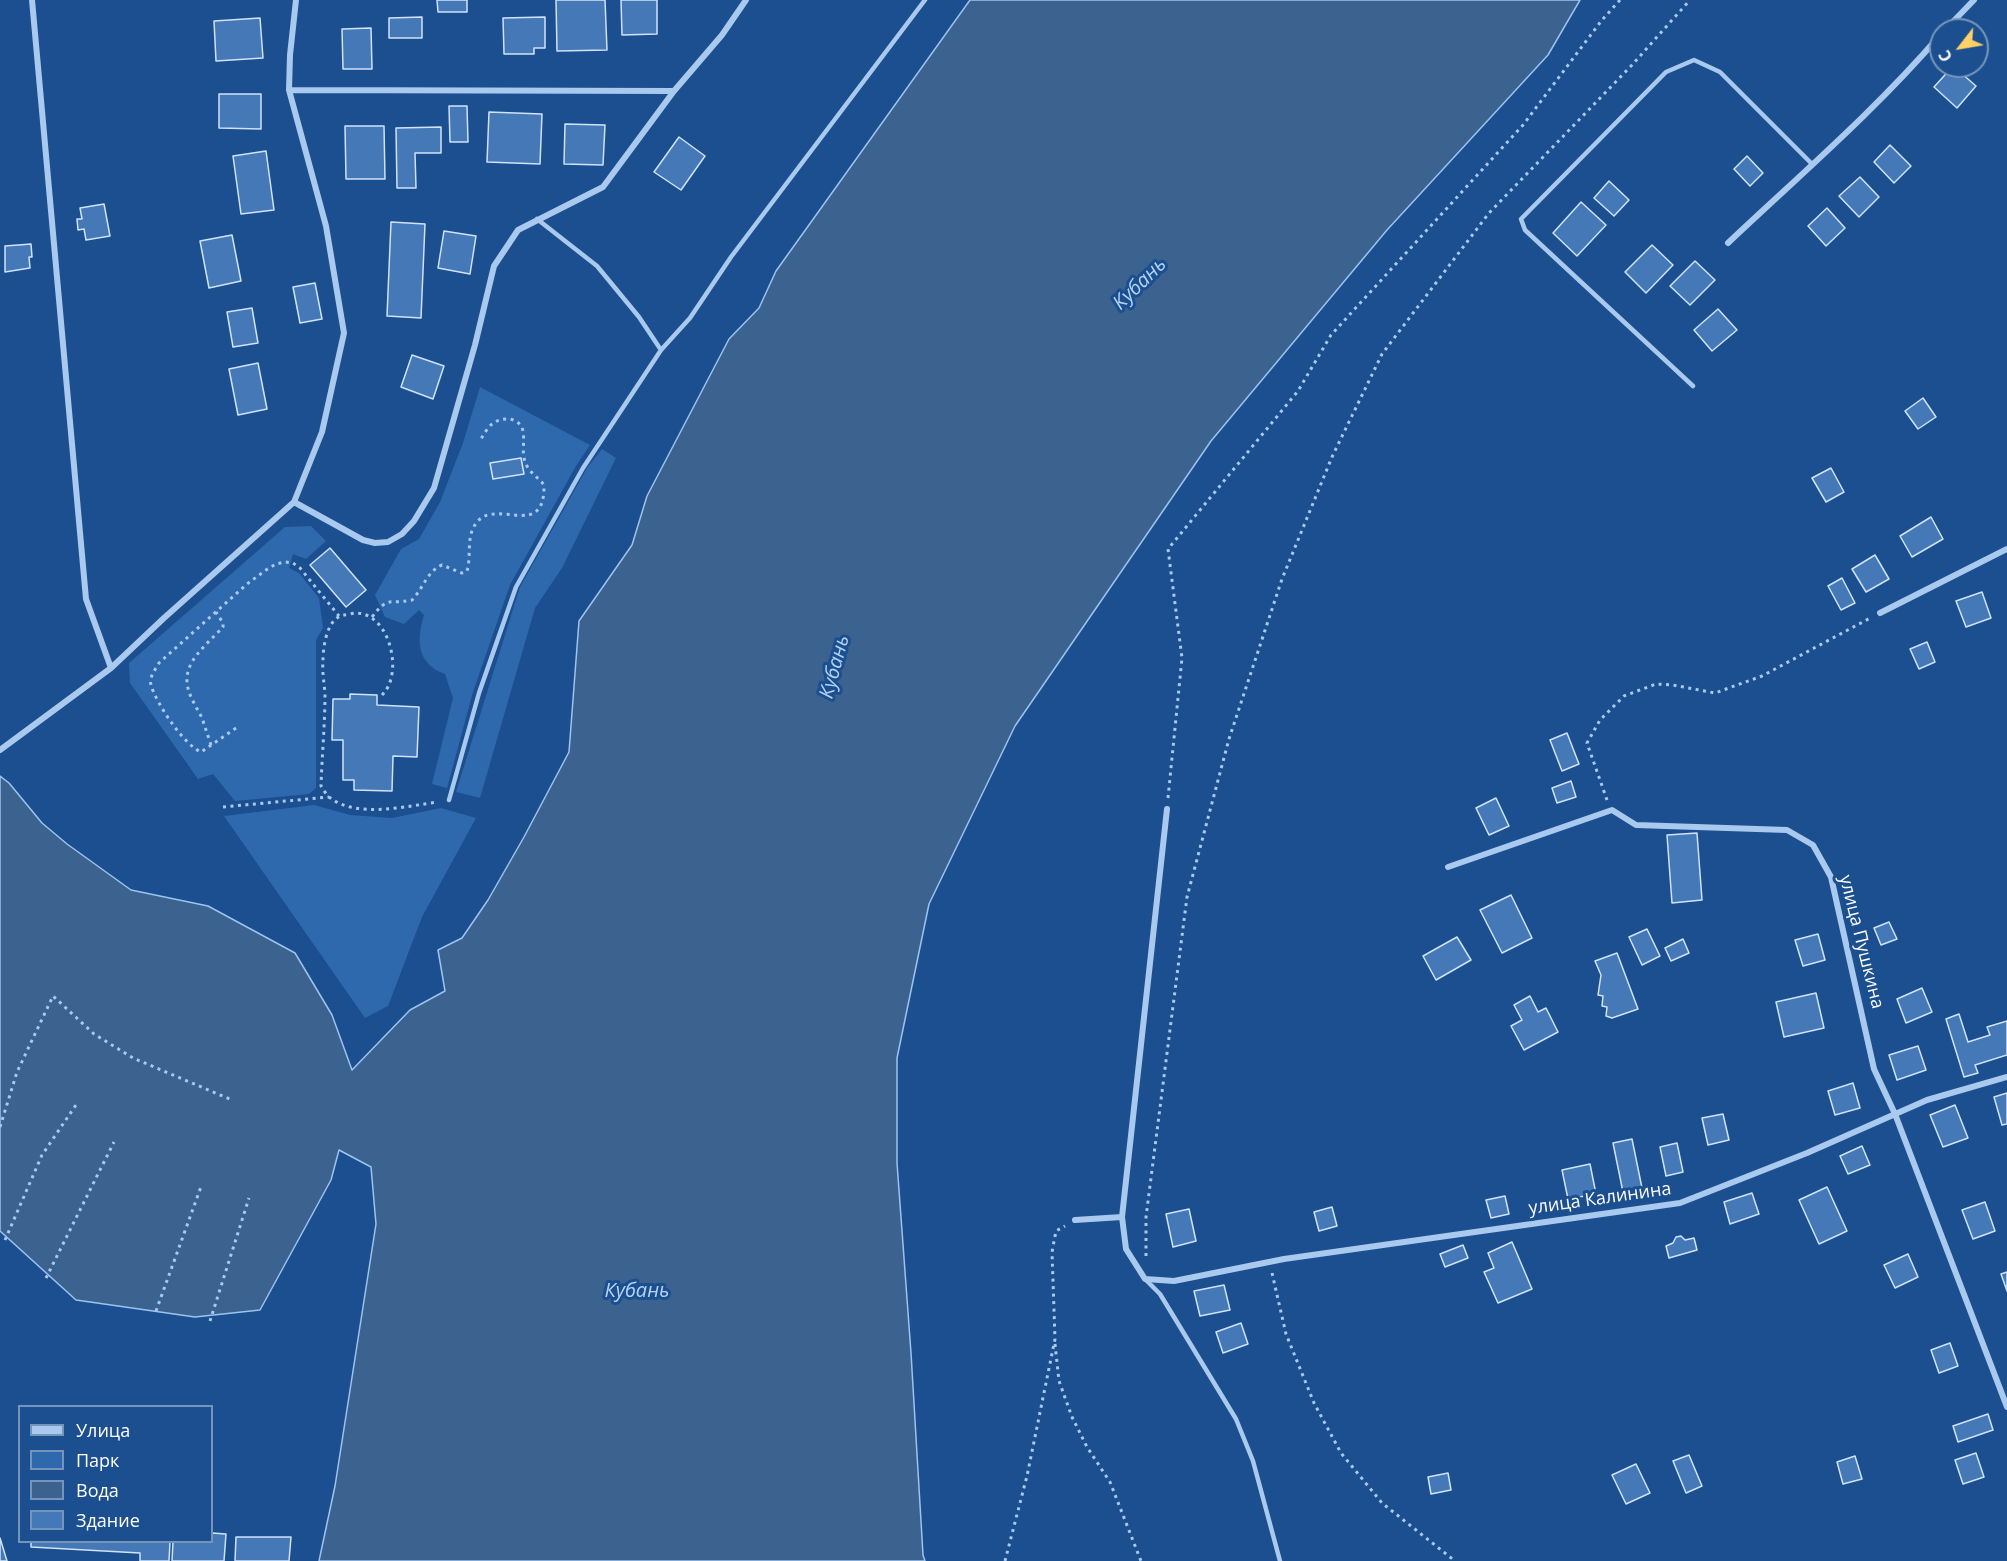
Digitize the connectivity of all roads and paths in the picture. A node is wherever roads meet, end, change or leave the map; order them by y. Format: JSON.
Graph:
{"nodes":[{"id":1,"x":32,"y":0,"type":"edge"},
{"id":2,"x":296,"y":0,"type":"edge"},
{"id":3,"x":746,"y":0,"type":"edge"},
{"id":4,"x":926,"y":0,"type":"edge"},
{"id":5,"x":1620,"y":0,"type":"edge"},
{"id":6,"x":1690,"y":0,"type":"edge"},
{"id":7,"x":1974,"y":0,"type":"edge"},
{"id":8,"x":1957,"y":18,"type":"edge"},
{"id":9,"x":1929,"y":47,"type":"edge"},
{"id":10,"x":289,"y":90,"type":"junction"},
{"id":11,"x":674,"y":91,"type":"junction"},
{"id":12,"x":1812,"y":164,"type":"junction"},
{"id":13,"x":537,"y":219,"type":"junction"},
{"id":14,"x":1728,"y":243,"type":"dead end"},
{"id":15,"x":662,"y":350,"type":"junction"},
{"id":16,"x":1694,"y":386,"type":"dead end"},
{"id":17,"x":481,"y":439,"type":"dead end"},
{"id":18,"x":294,"y":502,"type":"junction"},
{"id":19,"x":2007,"y":549,"type":"edge"},
{"id":20,"x":216,"y":612,"type":"junction"},
{"id":21,"x":1880,"y":613,"type":"joint"},
{"id":22,"x":339,"y":616,"type":"junction"},
{"id":23,"x":372,"y":617,"type":"junction"},
{"id":24,"x":111,"y":668,"type":"junction"},
{"id":25,"x":382,"y":695,"type":"dead end"},
{"id":26,"x":236,"y":728,"type":"dead end"},
{"id":27,"x":211,"y":745,"type":"junction"},
{"id":28,"x":0,"y":750,"type":"edge"},
{"id":29,"x":329,"y":797,"type":"junction"},
{"id":30,"x":449,"y":800,"type":"joint"},
{"id":31,"x":224,"y":807,"type":"dead end"},
{"id":32,"x":1167,"y":809,"type":"joint"},
{"id":33,"x":1612,"y":810,"type":"junction"},
{"id":34,"x":1448,"y":867,"type":"dead end"},
{"id":35,"x":2007,"y":1077,"type":"edge"},
{"id":36,"x":232,"y":1100,"type":"dead end"},
{"id":37,"x":78,"y":1102,"type":"dead end"},
{"id":38,"x":1895,"y":1114,"type":"junction"},
{"id":39,"x":0,"y":1126,"type":"edge"},
{"id":40,"x":114,"y":1142,"type":"dead end"},
{"id":41,"x":202,"y":1184,"type":"dead end"},
{"id":42,"x":249,"y":1198,"type":"dead end"},
{"id":43,"x":1122,"y":1217,"type":"junction"},
{"id":44,"x":1075,"y":1220,"type":"joint"},
{"id":45,"x":5,"y":1240,"type":"dead end"},
{"id":46,"x":1269,"y":1262,"type":"junction"},
{"id":47,"x":46,"y":1278,"type":"dead end"},
{"id":48,"x":1145,"y":1279,"type":"junction"},
{"id":49,"x":156,"y":1311,"type":"dead end"},
{"id":50,"x":210,"y":1321,"type":"dead end"},
{"id":51,"x":1055,"y":1339,"type":"junction"},
{"id":52,"x":2007,"y":1407,"type":"edge"},
{"id":53,"x":1005,"y":1561,"type":"edge"},
{"id":54,"x":1141,"y":1561,"type":"edge"},
{"id":55,"x":1280,"y":1561,"type":"edge"},
{"id":56,"x":1455,"y":1561,"type":"edge"}],
"edges":[{"from":1,"to":24,"type":"street"},
{"from":2,"to":10,"type":"street"},
{"from":3,"to":11,"type":"street"},
{"from":4,"to":15,"type":"lane"},
{"from":5,"to":32,"type":"path"},
{"from":6,"to":48,"type":"path"},
{"from":7,"to":8,"type":"street"},
{"from":9,"to":12,"type":"street"},
{"from":10,"to":11,"type":"street"},
{"from":10,"to":18,"type":"street"},
{"from":11,"to":13,"type":"street"},
{"from":12,"to":14,"type":"street"},
{"from":12,"to":16,"type":"lane"},
{"from":13,"to":15,"type":"lane"},
{"from":13,"to":18,"type":"street"},
{"from":15,"to":30,"type":"lane"},
{"from":17,"to":23,"type":"path"},
{"from":18,"to":24,"type":"street"},
{"from":19,"to":21,"type":"street"},
{"from":20,"to":22,"type":"path"},
{"from":20,"to":27,"type":"path"},
{"from":20,"to":27,"type":"path"},
{"from":21,"to":33,"type":"path"},
{"from":22,"to":23,"type":"path"},
{"from":22,"to":29,"type":"path"},
{"from":23,"to":25,"type":"path"},
{"from":24,"to":28,"type":"street"},
{"from":26,"to":27,"type":"path"},
{"from":29,"to":30,"type":"path"},
{"from":29,"to":31,"type":"path"},
{"from":32,"to":43,"type":"street"},
{"from":33,"to":34,"type":"street"},
{"from":33,"to":38,"type":"street","name":"улица Пушкина"},
{"from":35,"to":38,"type":"street","name":"улица Калинина"},
{"from":36,"to":39,"type":"path"},
{"from":37,"to":45,"type":"path"},
{"from":38,"to":46,"type":"street","name":"улица Калинина"},
{"from":38,"to":52,"type":"street","name":"улица Пушкина"},
{"from":40,"to":47,"type":"path"},
{"from":41,"to":49,"type":"path"},
{"from":42,"to":50,"type":"path"},
{"from":43,"to":44,"type":"street"},
{"from":43,"to":48,"type":"street"},
{"from":44,"to":51,"type":"path"},
{"from":46,"to":48,"type":"street","name":"улица Калинина"},
{"from":46,"to":56,"type":"path"},
{"from":48,"to":55,"type":"lane"},
{"from":51,"to":53,"type":"path"},
{"from":51,"to":54,"type":"path"}]}
